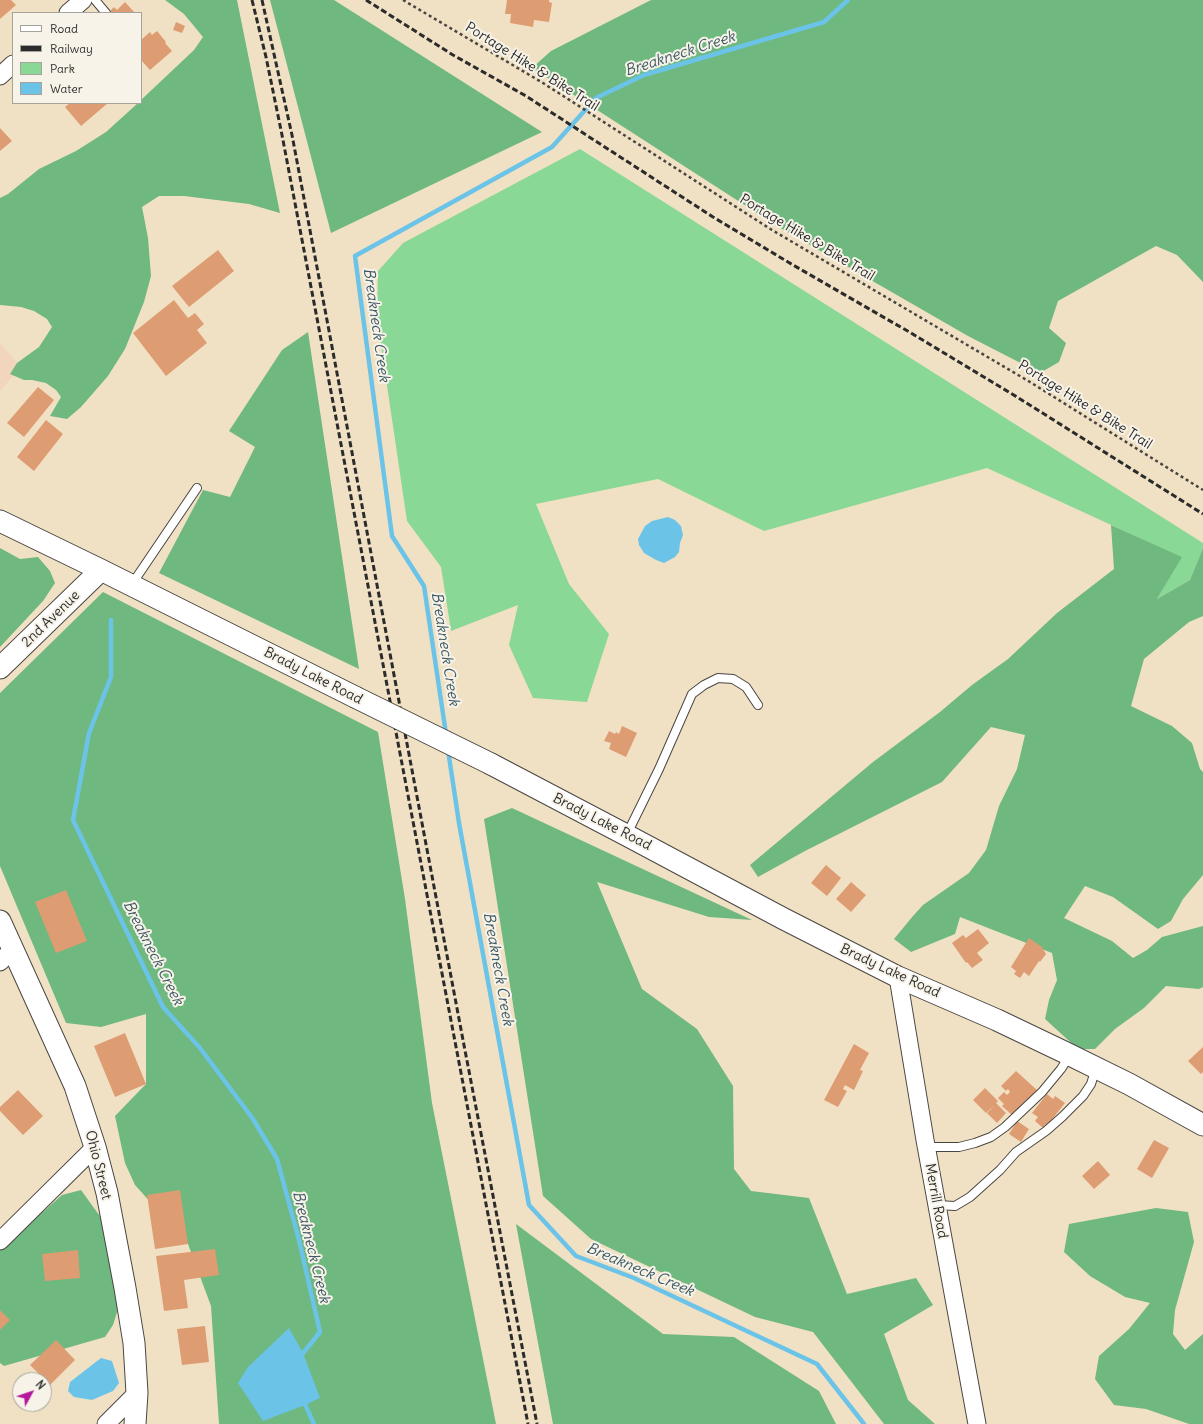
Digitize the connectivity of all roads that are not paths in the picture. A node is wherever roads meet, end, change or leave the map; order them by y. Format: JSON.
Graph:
{"nodes":[{"id":1,"x":83,"y":0,"type":"edge"},
{"id":2,"x":95,"y":0,"type":"edge"},
{"id":3,"x":69,"y":12,"type":"edge"},
{"id":4,"x":105,"y":12,"type":"edge"},
{"id":5,"x":12,"y":65,"type":"edge"},
{"id":6,"x":0,"y":76,"type":"edge"},
{"id":7,"x":197,"y":488,"type":"dead end"},
{"id":8,"x":0,"y":521,"type":"edge"},
{"id":9,"x":101,"y":570,"type":"junction"},
{"id":10,"x":132,"y":585,"type":"junction"},
{"id":11,"x":0,"y":668,"type":"edge"},
{"id":12,"x":758,"y":705,"type":"dead end"},
{"id":13,"x":627,"y":835,"type":"junction"},
{"id":14,"x":0,"y":922,"type":"edge"},
{"id":15,"x":6,"y":956,"type":"edge"},
{"id":16,"x":898,"y":977,"type":"junction"},
{"id":17,"x":1070,"y":1055,"type":"junction"},
{"id":18,"x":1096,"y":1067,"type":"junction"},
{"id":19,"x":1203,"y":1125,"type":"edge"},
{"id":20,"x":96,"y":1147,"type":"junction"},
{"id":21,"x":926,"y":1147,"type":"junction"},
{"id":22,"x":937,"y":1205,"type":"junction"},
{"id":23,"x":0,"y":1241,"type":"edge"},
{"id":24,"x":137,"y":1393,"type":"junction"},
{"id":25,"x":106,"y":1424,"type":"edge"},
{"id":26,"x":136,"y":1424,"type":"edge"},
{"id":27,"x":977,"y":1424,"type":"edge"}],
"edges":[{"from":1,"to":3,"type":"street"},
{"from":2,"to":4,"type":"lane"},
{"from":5,"to":6,"type":"street"},
{"from":7,"to":10,"type":"lane"},
{"from":8,"to":9,"type":"street","name":"Brady Lake Road"},
{"from":9,"to":10,"type":"street","name":"Brady Lake Road"},
{"from":9,"to":11,"type":"street","name":"2nd Avenue"},
{"from":10,"to":13,"type":"street","name":"Brady Lake Road","bridge":true},
{"from":12,"to":13,"type":"lane"},
{"from":13,"to":16,"type":"street","name":"Brady Lake Road"},
{"from":14,"to":15,"type":"street","name":"Ohio Street"},
{"from":15,"to":20,"type":"street","name":"Ohio Street"},
{"from":16,"to":17,"type":"street","name":"Brady Lake Road"},
{"from":16,"to":21,"type":"street","name":"Merrill Road"},
{"from":17,"to":18,"type":"street","name":"Brady Lake Road"},
{"from":17,"to":21,"type":"lane"},
{"from":18,"to":19,"type":"street","name":"Brady Lake Road"},
{"from":18,"to":22,"type":"lane"},
{"from":20,"to":23,"type":"street"},
{"from":20,"to":24,"type":"street","name":"Ohio Street"},
{"from":21,"to":22,"type":"street","name":"Merrill Road"},
{"from":22,"to":27,"type":"street","name":"Merrill Road"},
{"from":24,"to":25,"type":"street"},
{"from":24,"to":26,"type":"street","name":"Ohio Street"}]}
